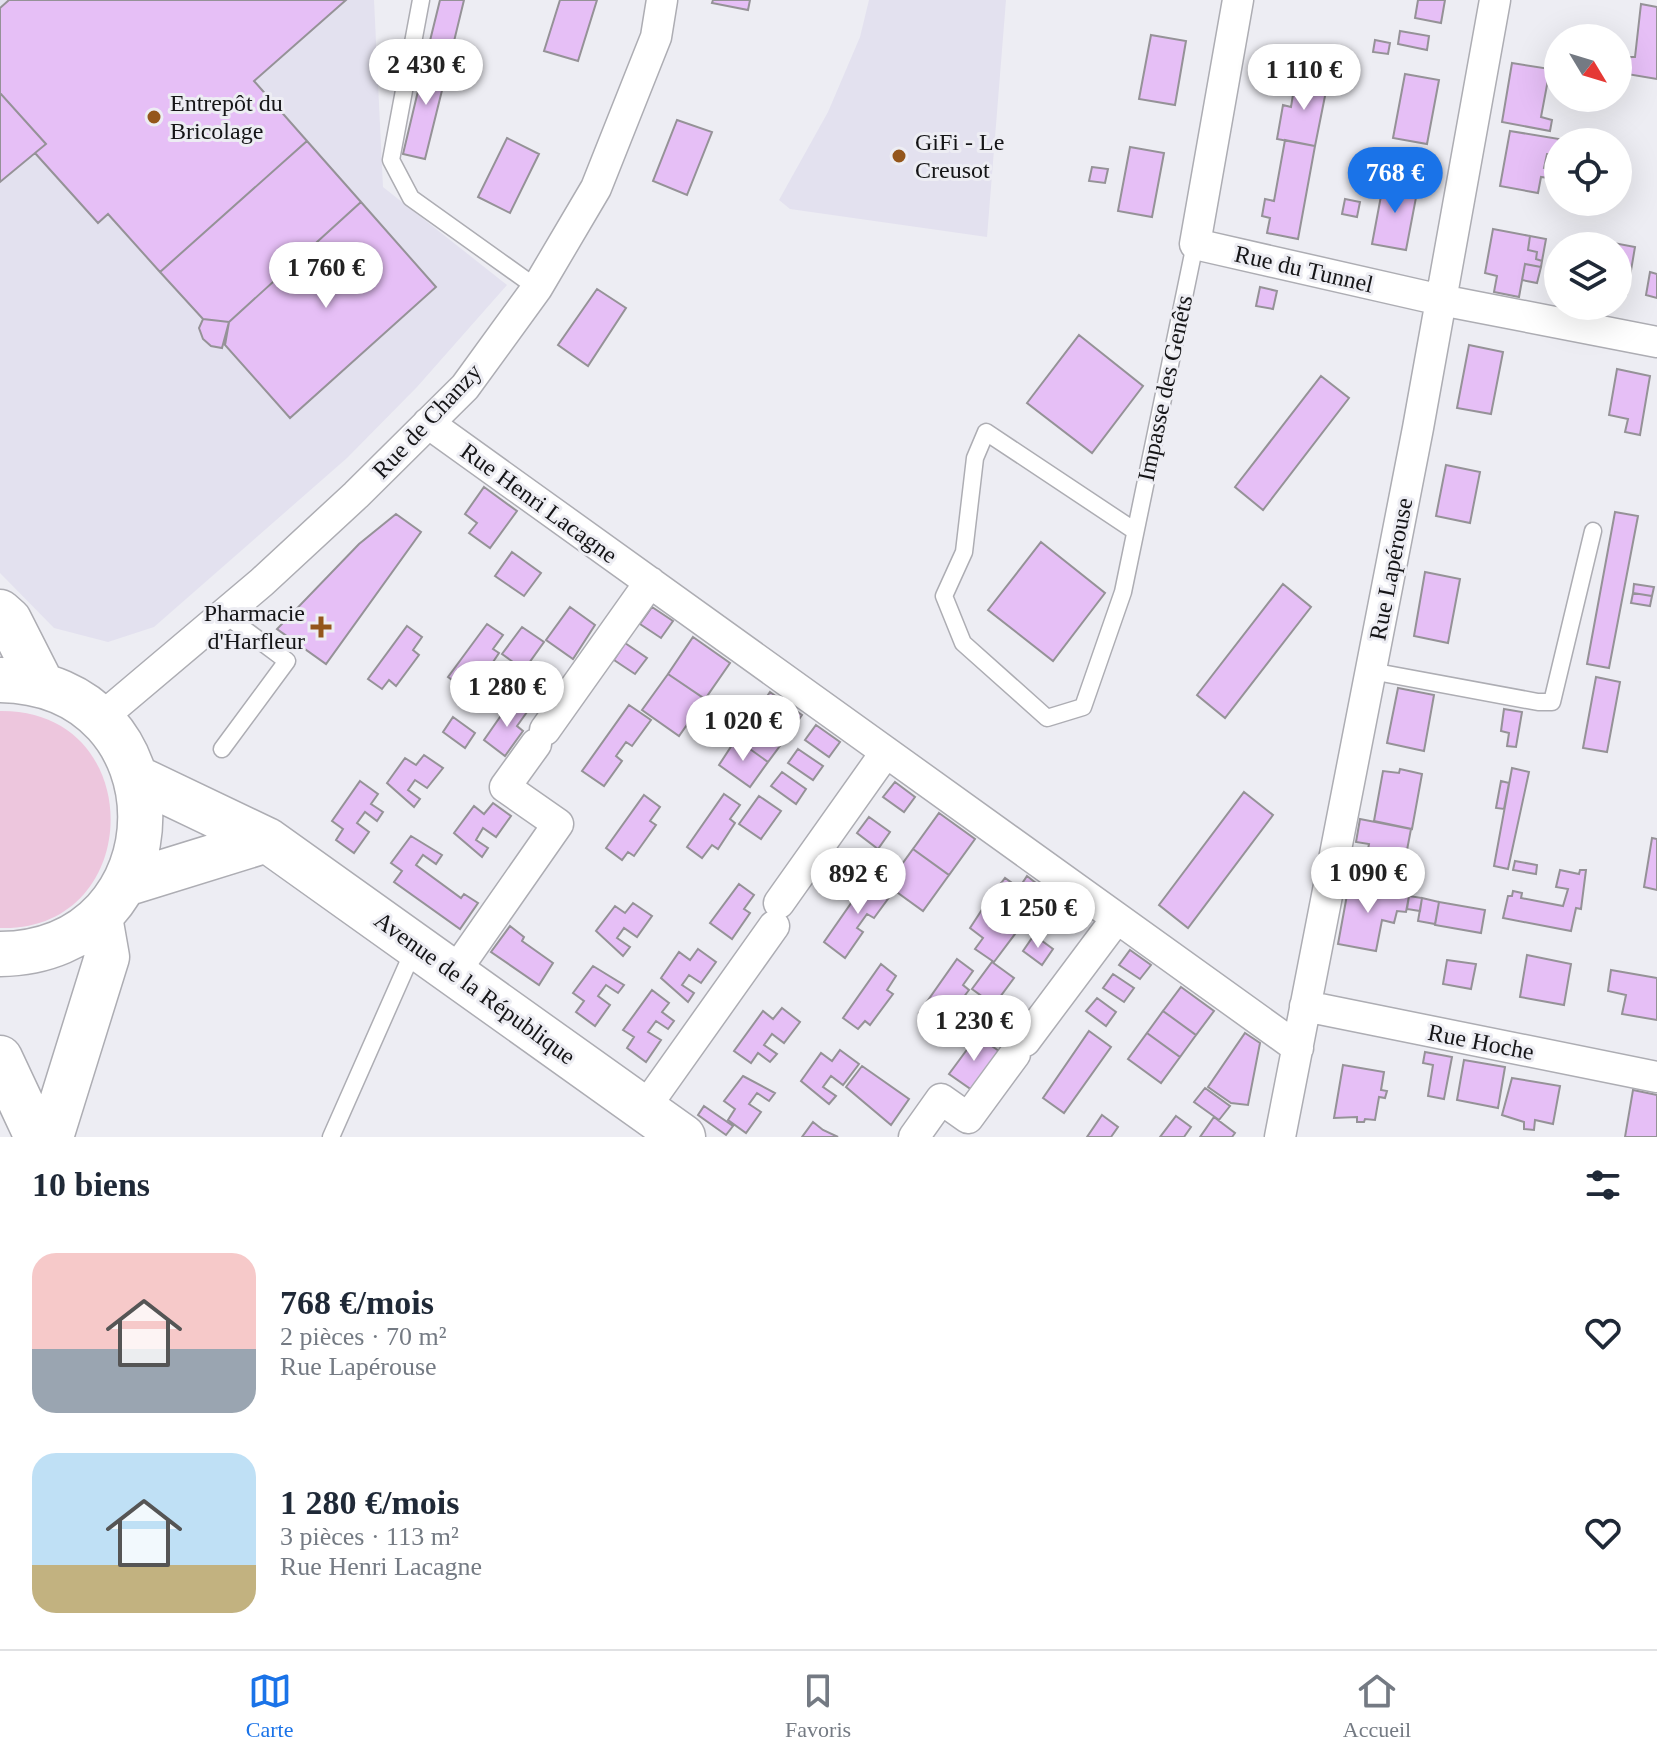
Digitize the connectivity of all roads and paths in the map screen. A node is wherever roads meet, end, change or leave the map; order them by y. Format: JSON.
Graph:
{"nodes":[{"id":1,"x":421,"y":0,"type":"edge"},
{"id":2,"x":662,"y":0,"type":"edge"},
{"id":3,"x":1238,"y":0,"type":"edge"},
{"id":4,"x":1495,"y":0,"type":"edge"},
{"id":5,"x":1195,"y":244,"type":"junction"},
{"id":6,"x":537,"y":288,"type":"junction"},
{"id":7,"x":1441,"y":300,"type":"junction"},
{"id":8,"x":1657,"y":342,"type":"edge"},
{"id":9,"x":428,"y":423,"type":"junction"},
{"id":10,"x":1135,"y":531,"type":"junction"},
{"id":11,"x":1593,"y":531,"type":"dead end"},
{"id":12,"x":650,"y":582,"type":"junction"},
{"id":13,"x":0,"y":612,"type":"edge"},
{"id":14,"x":224,"y":614,"type":"junction"},
{"id":15,"x":1371,"y":671,"type":"junction"},
{"id":16,"x":0,"y":680,"type":"edge"},
{"id":17,"x":42,"y":685,"type":"junction"},
{"id":18,"x":101,"y":718,"type":"junction"},
{"id":19,"x":222,"y":749,"type":"dead end"},
{"id":20,"x":886,"y":752,"type":"junction"},
{"id":21,"x":137,"y":778,"type":"junction"},
{"id":22,"x":267,"y":840,"type":"junction"},
{"id":23,"x":112,"y":901,"type":"junction"},
{"id":24,"x":1117,"y":918,"type":"junction"},
{"id":25,"x":416,"y":945,"type":"junction"},
{"id":26,"x":0,"y":954,"type":"edge"},
{"id":27,"x":454,"y":973,"type":"junction"},
{"id":28,"x":1305,"y":1006,"type":"junction"},
{"id":29,"x":1298,"y":1048,"type":"junction"},
{"id":30,"x":0,"y":1058,"type":"edge"},
{"id":31,"x":1657,"y":1077,"type":"edge"},
{"id":32,"x":670,"y":1129,"type":"edge"},
{"id":33,"x":37,"y":1137,"type":"edge"},
{"id":34,"x":51,"y":1137,"type":"edge"},
{"id":35,"x":331,"y":1137,"type":"edge"},
{"id":36,"x":914,"y":1137,"type":"edge"},
{"id":37,"x":1280,"y":1137,"type":"edge"}],
"edges":[{"from":1,"to":6,"type":"lane"},
{"from":2,"to":6,"type":"street","name":"Rue de Chanzy"},
{"from":3,"to":5,"type":"street"},
{"from":4,"to":7,"type":"street","name":"Rue Lapérouse"},
{"from":5,"to":7,"type":"street","name":"Rue du Tunnel"},
{"from":5,"to":10,"type":"lane","name":"Impasse des Genêts"},
{"from":6,"to":9,"type":"street","name":"Rue de Chanzy"},
{"from":7,"to":8,"type":"street","name":"Rue du Tunnel"},
{"from":7,"to":15,"type":"street","name":"Rue Lapérouse"},
{"from":9,"to":12,"type":"street","name":"Rue Henri Lacagne"},
{"from":9,"to":14,"type":"street","name":"Rue de Chanzy"},
{"from":10,"to":10,"type":"lane","name":"Impasse des Genêts"},
{"from":11,"to":15,"type":"lane"},
{"from":12,"to":20,"type":"street","name":"Rue Henri Lacagne"},
{"from":12,"to":27,"type":"street"},
{"from":13,"to":17,"type":"street"},
{"from":14,"to":18,"type":"street","name":"Rue de Chanzy"},
{"from":14,"to":19,"type":"lane"},
{"from":15,"to":28,"type":"street","name":"Rue Lapérouse"},
{"from":16,"to":17,"type":"street"},
{"from":17,"to":18,"type":"street"},
{"from":18,"to":21,"type":"street"},
{"from":20,"to":24,"type":"street","name":"Rue Henri Lacagne"},
{"from":20,"to":32,"type":"street"},
{"from":21,"to":22,"type":"street","name":"Avenue de la République"},
{"from":21,"to":23,"type":"street"},
{"from":22,"to":23,"type":"street"},
{"from":22,"to":25,"type":"street","name":"Avenue de la République"},
{"from":23,"to":26,"type":"street"},
{"from":23,"to":34,"type":"street"},
{"from":24,"to":29,"type":"street","name":"Rue Henri Lacagne"},
{"from":24,"to":36,"type":"street"},
{"from":25,"to":27,"type":"street","name":"Avenue de la République"},
{"from":25,"to":35,"type":"lane"},
{"from":27,"to":32,"type":"street","name":"Avenue de la République"},
{"from":28,"to":29,"type":"street","name":"Rue Lapérouse"},
{"from":28,"to":31,"type":"street","name":"Rue Hoche"},
{"from":29,"to":37,"type":"street","name":"Rue Lapérouse"},
{"from":30,"to":33,"type":"street"}]}
